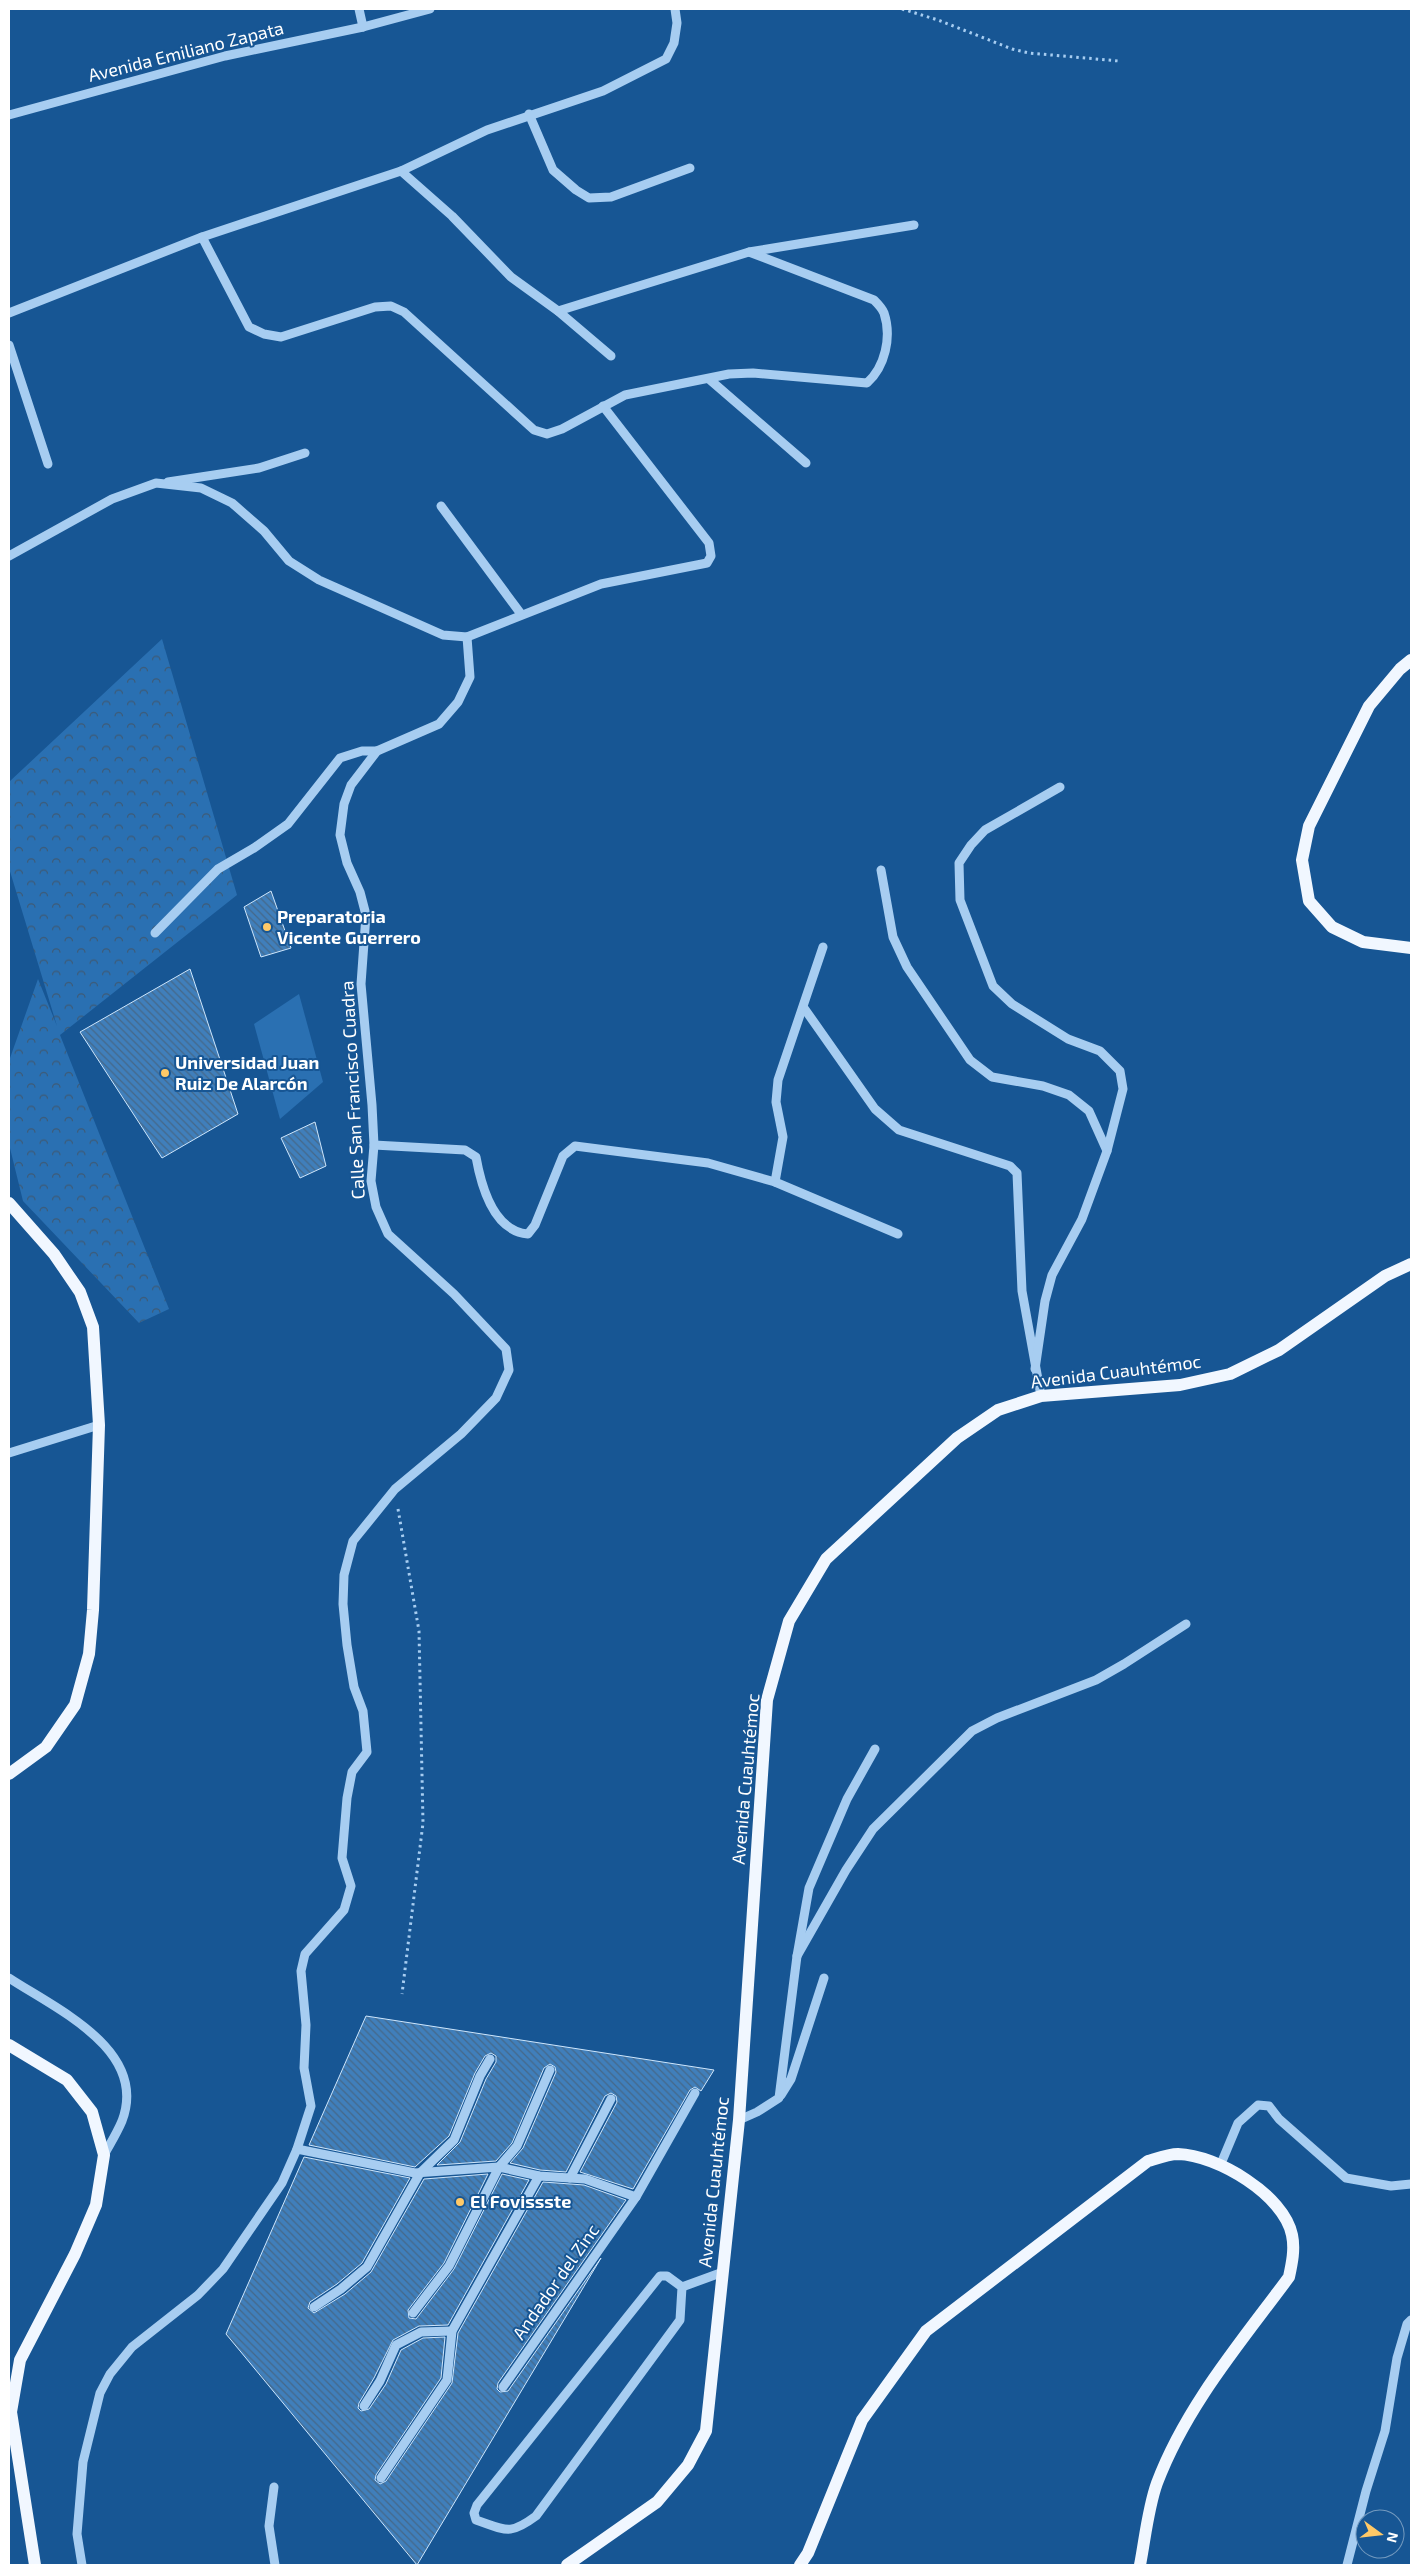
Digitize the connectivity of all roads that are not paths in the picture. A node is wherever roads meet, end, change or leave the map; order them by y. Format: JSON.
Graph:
{"nodes":[{"id":1,"x":359,"y":9,"type":"edge"},
{"id":2,"x":430,"y":9,"type":"edge"},
{"id":3,"x":675,"y":9,"type":"edge"},
{"id":4,"x":363,"y":27,"type":"junction"},
{"id":5,"x":529,"y":114,"type":"junction"},
{"id":6,"x":9,"y":115,"type":"edge"},
{"id":7,"x":690,"y":168,"type":"dead end"},
{"id":8,"x":400,"y":171,"type":"junction"},
{"id":9,"x":914,"y":225,"type":"dead end"},
{"id":10,"x":202,"y":237,"type":"junction"},
{"id":11,"x":749,"y":252,"type":"junction"},
{"id":12,"x":558,"y":311,"type":"junction"},
{"id":13,"x":9,"y":313,"type":"edge"},
{"id":14,"x":9,"y":345,"type":"edge"},
{"id":15,"x":611,"y":356,"type":"dead end"},
{"id":16,"x":709,"y":379,"type":"junction"},
{"id":17,"x":603,"y":406,"type":"junction"},
{"id":18,"x":306,"y":453,"type":"dead end"},
{"id":19,"x":806,"y":463,"type":"dead end"},
{"id":20,"x":48,"y":464,"type":"dead end"},
{"id":21,"x":156,"y":483,"type":"junction"},
{"id":22,"x":441,"y":506,"type":"dead end"},
{"id":23,"x":9,"y":556,"type":"edge"},
{"id":24,"x":520,"y":614,"type":"junction"},
{"id":25,"x":467,"y":637,"type":"junction"},
{"id":26,"x":1411,"y":660,"type":"edge"},
{"id":27,"x":377,"y":751,"type":"junction"},
{"id":28,"x":1060,"y":787,"type":"dead end"},
{"id":29,"x":881,"y":870,"type":"dead end"},
{"id":30,"x":156,"y":933,"type":"dead end"},
{"id":31,"x":823,"y":947,"type":"dead end"},
{"id":32,"x":1411,"y":948,"type":"edge"},
{"id":33,"x":804,"y":1008,"type":"junction"},
{"id":34,"x":374,"y":1145,"type":"junction"},
{"id":35,"x":1107,"y":1151,"type":"junction"},
{"id":36,"x":775,"y":1182,"type":"junction"},
{"id":37,"x":9,"y":1203,"type":"edge"},
{"id":38,"x":898,"y":1234,"type":"dead end"},
{"id":39,"x":1411,"y":1264,"type":"edge"},
{"id":40,"x":1036,"y":1369,"type":"junction"},
{"id":41,"x":1041,"y":1396,"type":"junction"},
{"id":42,"x":99,"y":1425,"type":"junction"},
{"id":43,"x":9,"y":1453,"type":"edge"},
{"id":44,"x":1186,"y":1624,"type":"dead end"},
{"id":45,"x":875,"y":1749,"type":"dead end"},
{"id":46,"x":9,"y":1774,"type":"edge"},
{"id":47,"x":796,"y":1956,"type":"junction"},
{"id":48,"x":9,"y":1978,"type":"edge"},
{"id":49,"x":824,"y":1978,"type":"dead end"},
{"id":50,"x":9,"y":2045,"type":"edge"},
{"id":51,"x":490,"y":2058,"type":"dead end"},
{"id":52,"x":550,"y":2070,"type":"dead end"},
{"id":53,"x":695,"y":2093,"type":"dead end"},
{"id":54,"x":779,"y":2098,"type":"junction"},
{"id":55,"x":611,"y":2099,"type":"dead end"},
{"id":56,"x":739,"y":2120,"type":"junction"},
{"id":57,"x":297,"y":2149,"type":"junction"},
{"id":58,"x":104,"y":2155,"type":"junction"},
{"id":59,"x":1220,"y":2166,"type":"junction"},
{"id":60,"x":499,"y":2167,"type":"junction"},
{"id":61,"x":420,"y":2173,"type":"junction"},
{"id":62,"x":538,"y":2176,"type":"junction"},
{"id":63,"x":570,"y":2178,"type":"junction"},
{"id":64,"x":1411,"y":2184,"type":"edge"},
{"id":65,"x":636,"y":2197,"type":"junction"},
{"id":66,"x":723,"y":2272,"type":"junction"},
{"id":67,"x":682,"y":2287,"type":"junction"},
{"id":68,"x":314,"y":2306,"type":"dead end"},
{"id":69,"x":413,"y":2313,"type":"dead end"},
{"id":70,"x":1411,"y":2320,"type":"edge"},
{"id":71,"x":452,"y":2330,"type":"junction"},
{"id":72,"x":503,"y":2387,"type":"dead end"},
{"id":73,"x":364,"y":2406,"type":"dead end"},
{"id":74,"x":381,"y":2478,"type":"dead end"},
{"id":75,"x":274,"y":2487,"type":"dead end"},
{"id":76,"x":36,"y":2565,"type":"edge"},
{"id":77,"x":82,"y":2565,"type":"edge"},
{"id":78,"x":275,"y":2565,"type":"edge"},
{"id":79,"x":567,"y":2565,"type":"edge"},
{"id":80,"x":800,"y":2565,"type":"edge"},
{"id":81,"x":1140,"y":2565,"type":"edge"},
{"id":82,"x":1347,"y":2565,"type":"edge"}],
"edges":[{"from":1,"to":4,"type":"street"},
{"from":2,"to":4,"type":"street","name":"Avenida Emiliano Zapata"},
{"from":3,"to":5,"type":"street"},
{"from":4,"to":6,"type":"street","name":"Avenida Emiliano Zapata"},
{"from":5,"to":7,"type":"street"},
{"from":5,"to":8,"type":"street"},
{"from":8,"to":10,"type":"street"},
{"from":8,"to":12,"type":"street"},
{"from":9,"to":11,"type":"street"},
{"from":10,"to":13,"type":"street"},
{"from":10,"to":17,"type":"street"},
{"from":11,"to":12,"type":"street"},
{"from":11,"to":16,"type":"street"},
{"from":12,"to":15,"type":"street"},
{"from":14,"to":20,"type":"street"},
{"from":16,"to":17,"type":"street"},
{"from":16,"to":19,"type":"street"},
{"from":17,"to":24,"type":"street"},
{"from":18,"to":21,"type":"street"},
{"from":21,"to":23,"type":"street"},
{"from":21,"to":25,"type":"street"},
{"from":22,"to":24,"type":"street"},
{"from":24,"to":25,"type":"street"},
{"from":25,"to":27,"type":"street","name":"Calle San Francisco Cuadra"},
{"from":26,"to":32,"type":"main road"},
{"from":27,"to":30,"type":"street"},
{"from":27,"to":34,"type":"street","name":"Calle San Francisco Cuadra"},
{"from":28,"to":35,"type":"street"},
{"from":29,"to":35,"type":"street"},
{"from":31,"to":33,"type":"street"},
{"from":33,"to":36,"type":"street"},
{"from":33,"to":40,"type":"street"},
{"from":34,"to":36,"type":"street"},
{"from":34,"to":57,"type":"street","name":"Calle San Francisco Cuadra"},
{"from":35,"to":40,"type":"street"},
{"from":36,"to":38,"type":"street"},
{"from":37,"to":42,"type":"main road"},
{"from":39,"to":41,"type":"main road","name":"Avenida Cuauhtémoc"},
{"from":40,"to":41,"type":"street"},
{"from":41,"to":56,"type":"main road","name":"Avenida Cuauhtémoc"},
{"from":42,"to":43,"type":"street"},
{"from":42,"to":46,"type":"main road"},
{"from":44,"to":47,"type":"street"},
{"from":45,"to":47,"type":"street"},
{"from":47,"to":54,"type":"street"},
{"from":48,"to":58,"type":"street"},
{"from":49,"to":54,"type":"street"},
{"from":50,"to":58,"type":"main road"},
{"from":51,"to":61,"type":"street"},
{"from":52,"to":60,"type":"street"},
{"from":53,"to":65,"type":"street","name":"Andador del Zinc"},
{"from":54,"to":56,"type":"street"},
{"from":55,"to":63,"type":"street"},
{"from":56,"to":66,"type":"main road","name":"Avenida Cuauhtémoc"},
{"from":57,"to":61,"type":"street"},
{"from":57,"to":77,"type":"street","name":"Calle San Francisco Cuadra"},
{"from":58,"to":76,"type":"main road"},
{"from":59,"to":64,"type":"street"},
{"from":59,"to":80,"type":"main road"},
{"from":59,"to":81,"type":"main road"},
{"from":60,"to":61,"type":"street"},
{"from":60,"to":62,"type":"street"},
{"from":60,"to":69,"type":"street"},
{"from":61,"to":68,"type":"street"},
{"from":62,"to":63,"type":"street"},
{"from":62,"to":71,"type":"street"},
{"from":63,"to":65,"type":"street"},
{"from":65,"to":72,"type":"street","name":"Andador del Zinc"},
{"from":66,"to":67,"type":"street"},
{"from":66,"to":79,"type":"main road","name":"Avenida Cuauhtémoc"},
{"from":67,"to":67,"type":"street"},
{"from":70,"to":82,"type":"street"},
{"from":71,"to":73,"type":"street"},
{"from":71,"to":74,"type":"street"},
{"from":75,"to":78,"type":"street"}]}
